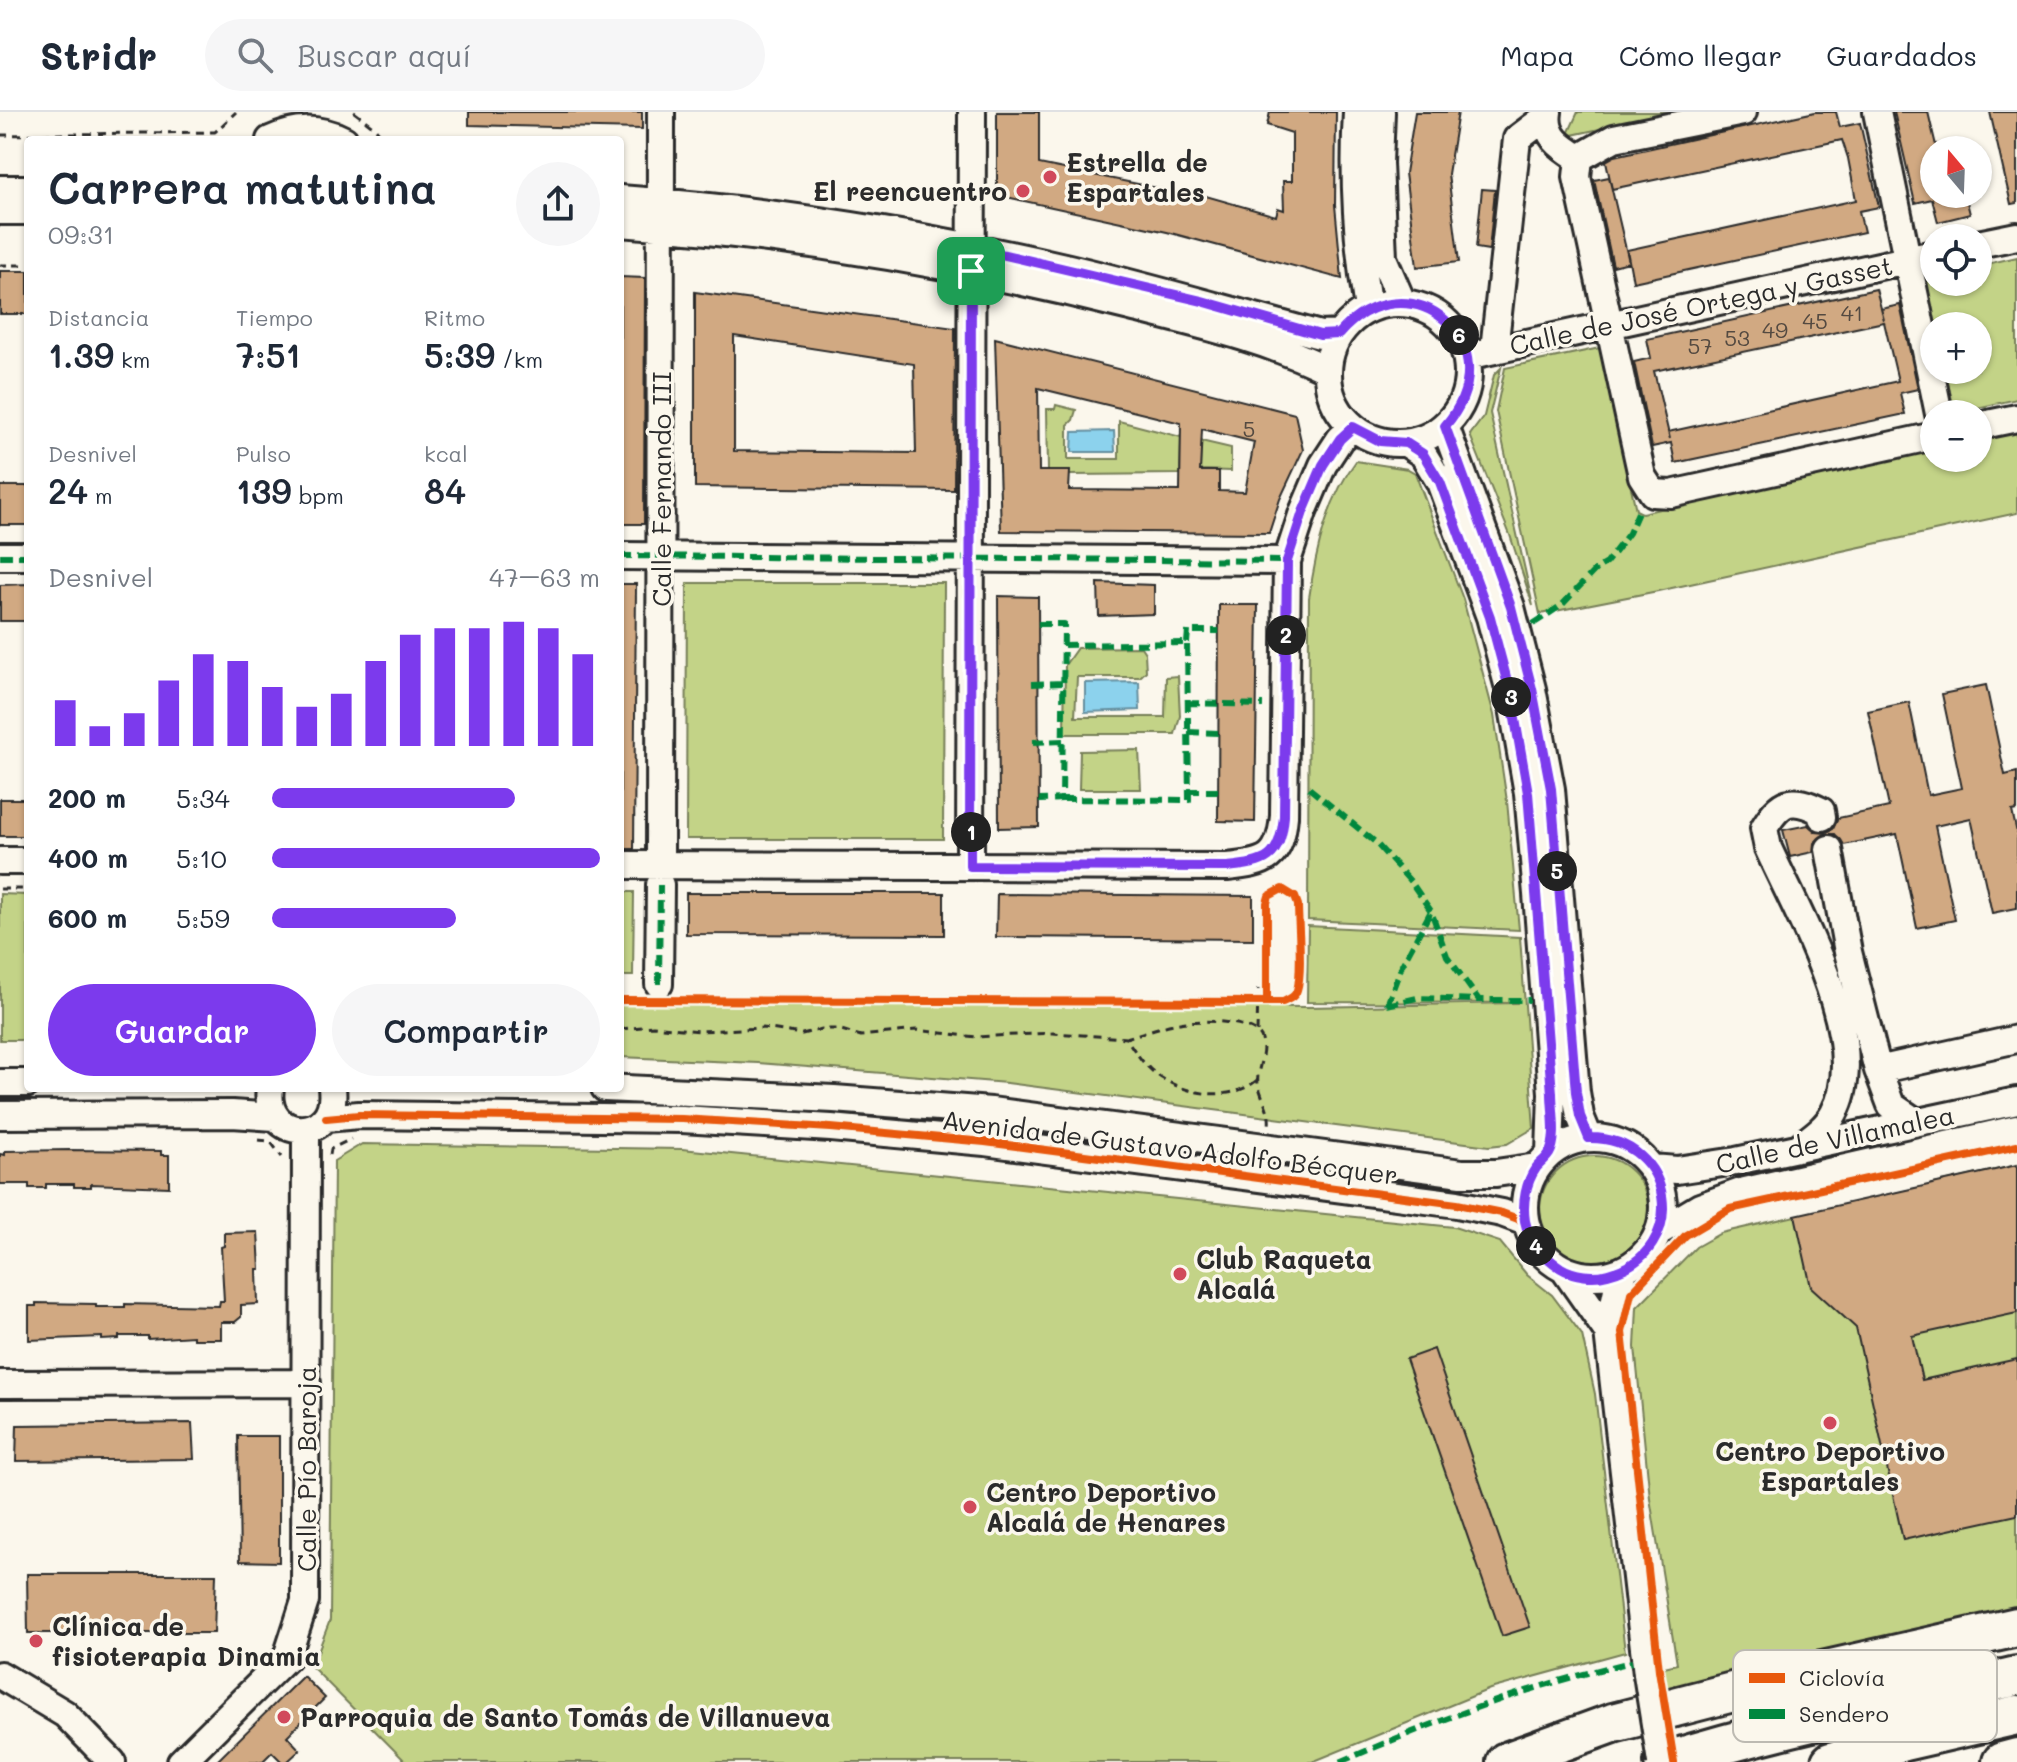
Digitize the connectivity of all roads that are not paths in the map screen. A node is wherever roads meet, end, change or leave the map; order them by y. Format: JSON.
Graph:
{"nodes":[{"id":1,"x":661,"y":112,"type":"edge"},
{"id":2,"x":972,"y":112,"type":"edge"},
{"id":3,"x":1357,"y":112,"type":"edge"},
{"id":4,"x":1381,"y":112,"type":"edge"},
{"id":5,"x":1743,"y":112,"type":"edge"},
{"id":6,"x":1877,"y":112,"type":"edge"},
{"id":7,"x":1547,"y":115,"type":"edge"},
{"id":8,"x":283,"y":128,"type":"edge"},
{"id":9,"x":330,"y":128,"type":"edge"},
{"id":10,"x":1579,"y":158,"type":"junction"},
{"id":11,"x":0,"y":189,"type":"edge"},
{"id":12,"x":24,"y":189,"type":"edge"},
{"id":13,"x":624,"y":200,"type":"edge"},
{"id":14,"x":0,"y":211,"type":"edge"},
{"id":15,"x":24,"y":211,"type":"edge"},
{"id":16,"x":660,"y":214,"type":"junction"},
{"id":17,"x":624,"y":222,"type":"edge"},
{"id":18,"x":2017,"y":236,"type":"edge"},
{"id":19,"x":1992,"y":241,"type":"edge"},
{"id":20,"x":1920,"y":257,"type":"edge"},
{"id":21,"x":971,"y":259,"type":"junction"},
{"id":22,"x":1907,"y":260,"type":"junction"},
{"id":23,"x":1402,"y":302,"type":"junction"},
{"id":24,"x":1368,"y":309,"type":"junction"},
{"id":25,"x":1609,"y":325,"type":"junction"},
{"id":26,"x":1339,"y":334,"type":"junction"},
{"id":27,"x":1494,"y":350,"type":"junction"},
{"id":28,"x":1467,"y":356,"type":"junction"},
{"id":29,"x":1328,"y":370,"type":"junction"},
{"id":30,"x":1936,"y":400,"type":"edge"},
{"id":31,"x":2017,"y":418,"type":"edge"},
{"id":32,"x":1992,"y":423,"type":"edge"},
{"id":33,"x":1445,"y":426,"type":"junction"},
{"id":34,"x":1353,"y":427,"type":"junction"},
{"id":35,"x":1920,"y":439,"type":"edge"},
{"id":36,"x":1406,"y":443,"type":"junction"},
{"id":37,"x":0,"y":556,"type":"edge"},
{"id":38,"x":24,"y":556,"type":"edge"},
{"id":39,"x":624,"y":556,"type":"edge"},
{"id":40,"x":661,"y":556,"type":"junction"},
{"id":41,"x":972,"y":557,"type":"junction"},
{"id":42,"x":1287,"y":561,"type":"junction"},
{"id":43,"x":1822,"y":817,"type":"dead end"},
{"id":44,"x":1829,"y":849,"type":"dead end"},
{"id":45,"x":0,"y":861,"type":"edge"},
{"id":46,"x":24,"y":861,"type":"edge"},
{"id":47,"x":624,"y":866,"type":"edge"},
{"id":48,"x":970,"y":866,"type":"junction"},
{"id":49,"x":660,"y":875,"type":"junction"},
{"id":50,"x":659,"y":984,"type":"dead end"},
{"id":51,"x":2017,"y":1039,"type":"edge"},
{"id":52,"x":1878,"y":1070,"type":"junction"},
{"id":53,"x":0,"y":1083,"type":"edge"},
{"id":54,"x":24,"y":1083,"type":"edge"},
{"id":55,"x":624,"y":1089,"type":"edge"},
{"id":56,"x":269,"y":1092,"type":"edge"},
{"id":57,"x":333,"y":1092,"type":"edge"},
{"id":58,"x":2017,"y":1101,"type":"edge"},
{"id":59,"x":0,"y":1115,"type":"edge"},
{"id":60,"x":275,"y":1117,"type":"junction"},
{"id":61,"x":1916,"y":1122,"type":"junction"},
{"id":62,"x":316,"y":1124,"type":"junction"},
{"id":63,"x":2017,"y":1129,"type":"edge"},
{"id":64,"x":1589,"y":1138,"type":"junction"},
{"id":65,"x":1799,"y":1147,"type":"junction"},
{"id":66,"x":1544,"y":1160,"type":"junction"},
{"id":67,"x":1652,"y":1168,"type":"junction"},
{"id":68,"x":1526,"y":1222,"type":"junction"},
{"id":69,"x":1660,"y":1231,"type":"junction"},
{"id":70,"x":1625,"y":1269,"type":"junction"},
{"id":71,"x":1566,"y":1272,"type":"junction"},
{"id":72,"x":1608,"y":1332,"type":"junction"},
{"id":73,"x":307,"y":1383,"type":"junction"},
{"id":74,"x":0,"y":1384,"type":"edge"},
{"id":75,"x":2017,"y":1627,"type":"edge"},
{"id":76,"x":1915,"y":1650,"type":"edge"},
{"id":77,"x":0,"y":1675,"type":"edge"},
{"id":78,"x":2017,"y":1676,"type":"edge"},
{"id":79,"x":1997,"y":1680,"type":"edge"},
{"id":80,"x":1733,"y":1692,"type":"edge"},
{"id":81,"x":2017,"y":1715,"type":"edge"},
{"id":82,"x":1997,"y":1720,"type":"edge"},
{"id":83,"x":1734,"y":1742,"type":"edge"},
{"id":84,"x":1901,"y":1742,"type":"edge"},
{"id":85,"x":2017,"y":1758,"type":"edge"},
{"id":86,"x":112,"y":1762,"type":"edge"},
{"id":87,"x":181,"y":1762,"type":"edge"},
{"id":88,"x":1506,"y":1762,"type":"edge"},
{"id":89,"x":1663,"y":1762,"type":"edge"},
{"id":90,"x":1831,"y":1762,"type":"edge"},
{"id":91,"x":2002,"y":1762,"type":"edge"}],
"edges":[{"from":1,"to":16,"type":"street","name":"Calle Fernando III"},
{"from":2,"to":21,"type":"street"},
{"from":3,"to":24,"type":"street"},
{"from":4,"to":23,"type":"street"},
{"from":5,"to":10,"type":"street"},
{"from":6,"to":22,"type":"street"},
{"from":7,"to":10,"type":"street"},
{"from":7,"to":27,"type":"street"},
{"from":8,"to":9,"type":"street"},
{"from":10,"to":25,"type":"street"},
{"from":11,"to":12,"type":"street"},
{"from":13,"to":16,"type":"street"},
{"from":14,"to":15,"type":"street"},
{"from":16,"to":17,"type":"street"},
{"from":16,"to":21,"type":"street"},
{"from":16,"to":40,"type":"street","name":"Calle Fernando III"},
{"from":18,"to":19,"type":"street"},
{"from":20,"to":22,"type":"street","name":"Calle de José Ortega y Gasset"},
{"from":21,"to":26,"type":"street"},
{"from":21,"to":29,"type":"street"},
{"from":21,"to":41,"type":"street"},
{"from":22,"to":25,"type":"street","name":"Calle de José Ortega y Gasset"},
{"from":22,"to":30,"type":"street"},
{"from":23,"to":24,"type":"street"},
{"from":23,"to":28,"type":"street"},
{"from":24,"to":26,"type":"street"},
{"from":25,"to":27,"type":"street","name":"Calle de José Ortega y Gasset"},
{"from":25,"to":35,"type":"street"},
{"from":26,"to":29,"type":"street"},
{"from":27,"to":28,"type":"street","name":"Calle de José Ortega y Gasset"},
{"from":28,"to":33,"type":"street"},
{"from":29,"to":34,"type":"street"},
{"from":31,"to":32,"type":"street"},
{"from":33,"to":36,"type":"street"},
{"from":33,"to":64,"type":"street"},
{"from":34,"to":36,"type":"street"},
{"from":34,"to":42,"type":"street"},
{"from":36,"to":66,"type":"street"},
{"from":37,"to":38,"type":"street"},
{"from":39,"to":40,"type":"street"},
{"from":40,"to":41,"type":"street"},
{"from":40,"to":49,"type":"street","name":"Calle Fernando III"},
{"from":41,"to":42,"type":"street"},
{"from":41,"to":48,"type":"street"},
{"from":42,"to":48,"type":"street"},
{"from":43,"to":65,"type":"street"},
{"from":44,"to":52,"type":"street"},
{"from":45,"to":46,"type":"street"},
{"from":47,"to":49,"type":"street"},
{"from":48,"to":49,"type":"street"},
{"from":49,"to":50,"type":"street","name":"Calle Fernando III"},
{"from":51,"to":52,"type":"street"},
{"from":52,"to":61,"type":"street"},
{"from":53,"to":54,"type":"street"},
{"from":55,"to":66,"type":"street","name":"Avenida de Gustavo Adolfo Bécquer"},
{"from":56,"to":60,"type":"street"},
{"from":57,"to":62,"type":"street","name":"Calle Pío Baroja"},
{"from":58,"to":61,"type":"street","name":"Calle de Villamalea"},
{"from":59,"to":60,"type":"street"},
{"from":60,"to":62,"type":"street"},
{"from":61,"to":65,"type":"street","name":"Calle de Villamalea"},
{"from":62,"to":68,"type":"street","name":"Avenida de Gustavo Adolfo Bécquer"},
{"from":62,"to":73,"type":"street","name":"Calle Pío Baroja"},
{"from":63,"to":69,"type":"street","name":"Calle de Villamalea"},
{"from":64,"to":66,"type":"street"},
{"from":64,"to":67,"type":"street"},
{"from":65,"to":67,"type":"street","name":"Calle de Villamalea"},
{"from":66,"to":68,"type":"street"},
{"from":67,"to":69,"type":"street"},
{"from":68,"to":71,"type":"street"},
{"from":69,"to":70,"type":"street"},
{"from":70,"to":71,"type":"street"},
{"from":70,"to":72,"type":"street"},
{"from":71,"to":72,"type":"street"},
{"from":72,"to":89,"type":"street","bridge":true},
{"from":73,"to":74,"type":"street"},
{"from":73,"to":87,"type":"street","name":"Calle Pío Baroja"},
{"from":75,"to":76,"type":"highway"},
{"from":77,"to":86,"type":"street"},
{"from":78,"to":79,"type":"highway"},
{"from":80,"to":88,"type":"highway"},
{"from":81,"to":82,"type":"highway"},
{"from":83,"to":89,"type":"highway"},
{"from":84,"to":90,"type":"highway"},
{"from":85,"to":91,"type":"highway"}]}
